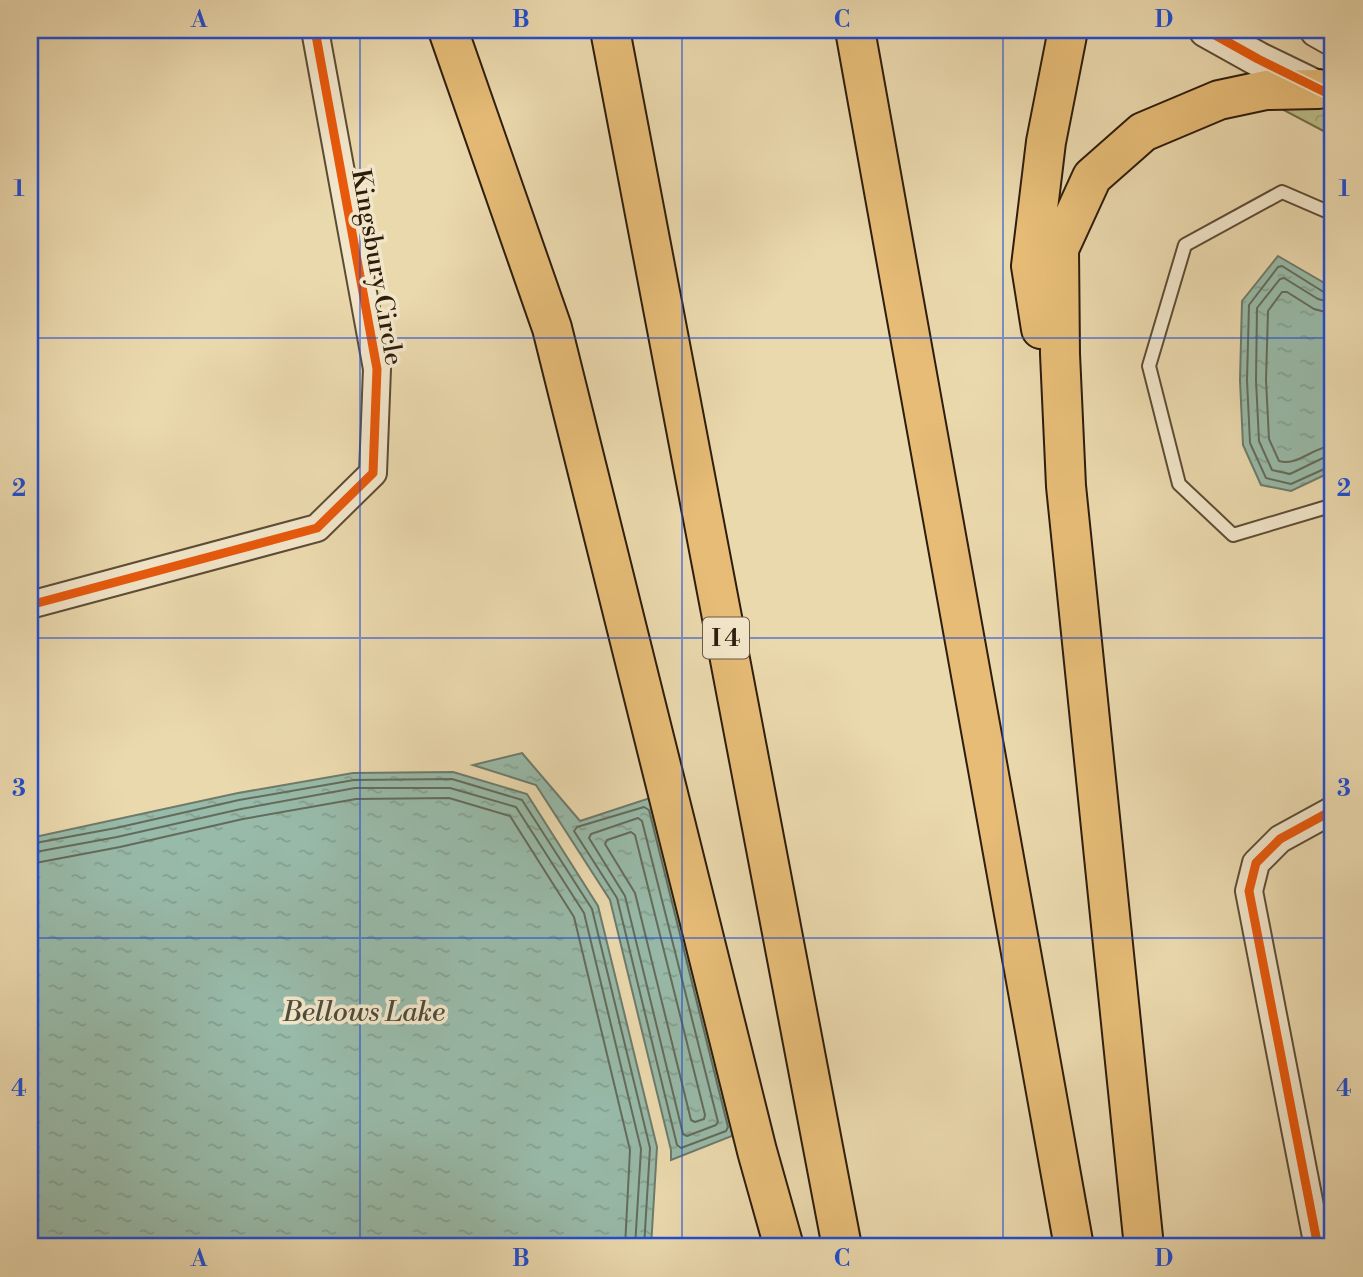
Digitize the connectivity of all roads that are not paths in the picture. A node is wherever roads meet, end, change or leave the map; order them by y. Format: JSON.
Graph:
{"nodes":[{"id":1,"x":315,"y":30,"type":"edge"},
{"id":2,"x":448,"y":30,"type":"edge"},
{"id":3,"x":610,"y":30,"type":"edge"},
{"id":4,"x":855,"y":30,"type":"edge"},
{"id":5,"x":1068,"y":30,"type":"edge"},
{"id":6,"x":1206,"y":30,"type":"edge"},
{"id":7,"x":1317,"y":30,"type":"edge"},
{"id":8,"x":1333,"y":39,"type":"edge"},
{"id":9,"x":1326,"y":92,"type":"edge"},
{"id":10,"x":1333,"y":214,"type":"edge"},
{"id":11,"x":1066,"y":486,"type":"junction"},
{"id":12,"x":1333,"y":503,"type":"edge"},
{"id":13,"x":30,"y":605,"type":"edge"},
{"id":14,"x":1333,"y":810,"type":"edge"},
{"id":15,"x":784,"y":1247,"type":"edge"},
{"id":16,"x":842,"y":1247,"type":"edge"},
{"id":17,"x":1074,"y":1247,"type":"edge"},
{"id":18,"x":1144,"y":1247,"type":"edge"},
{"id":19,"x":1318,"y":1247,"type":"edge"}],
"edges":[{"from":1,"to":13,"type":"street","name":"Kingsbury Circle"},
{"from":2,"to":15,"type":"highway"},
{"from":3,"to":16,"type":"highway","number":"I 4"},
{"from":4,"to":17,"type":"highway"},
{"from":5,"to":11,"type":"highway"},
{"from":6,"to":9,"type":"street"},
{"from":7,"to":8,"type":"street"},
{"from":9,"to":11,"type":"highway"},
{"from":10,"to":12,"type":"lane"},
{"from":11,"to":18,"type":"highway"},
{"from":14,"to":19,"type":"street"}]}
